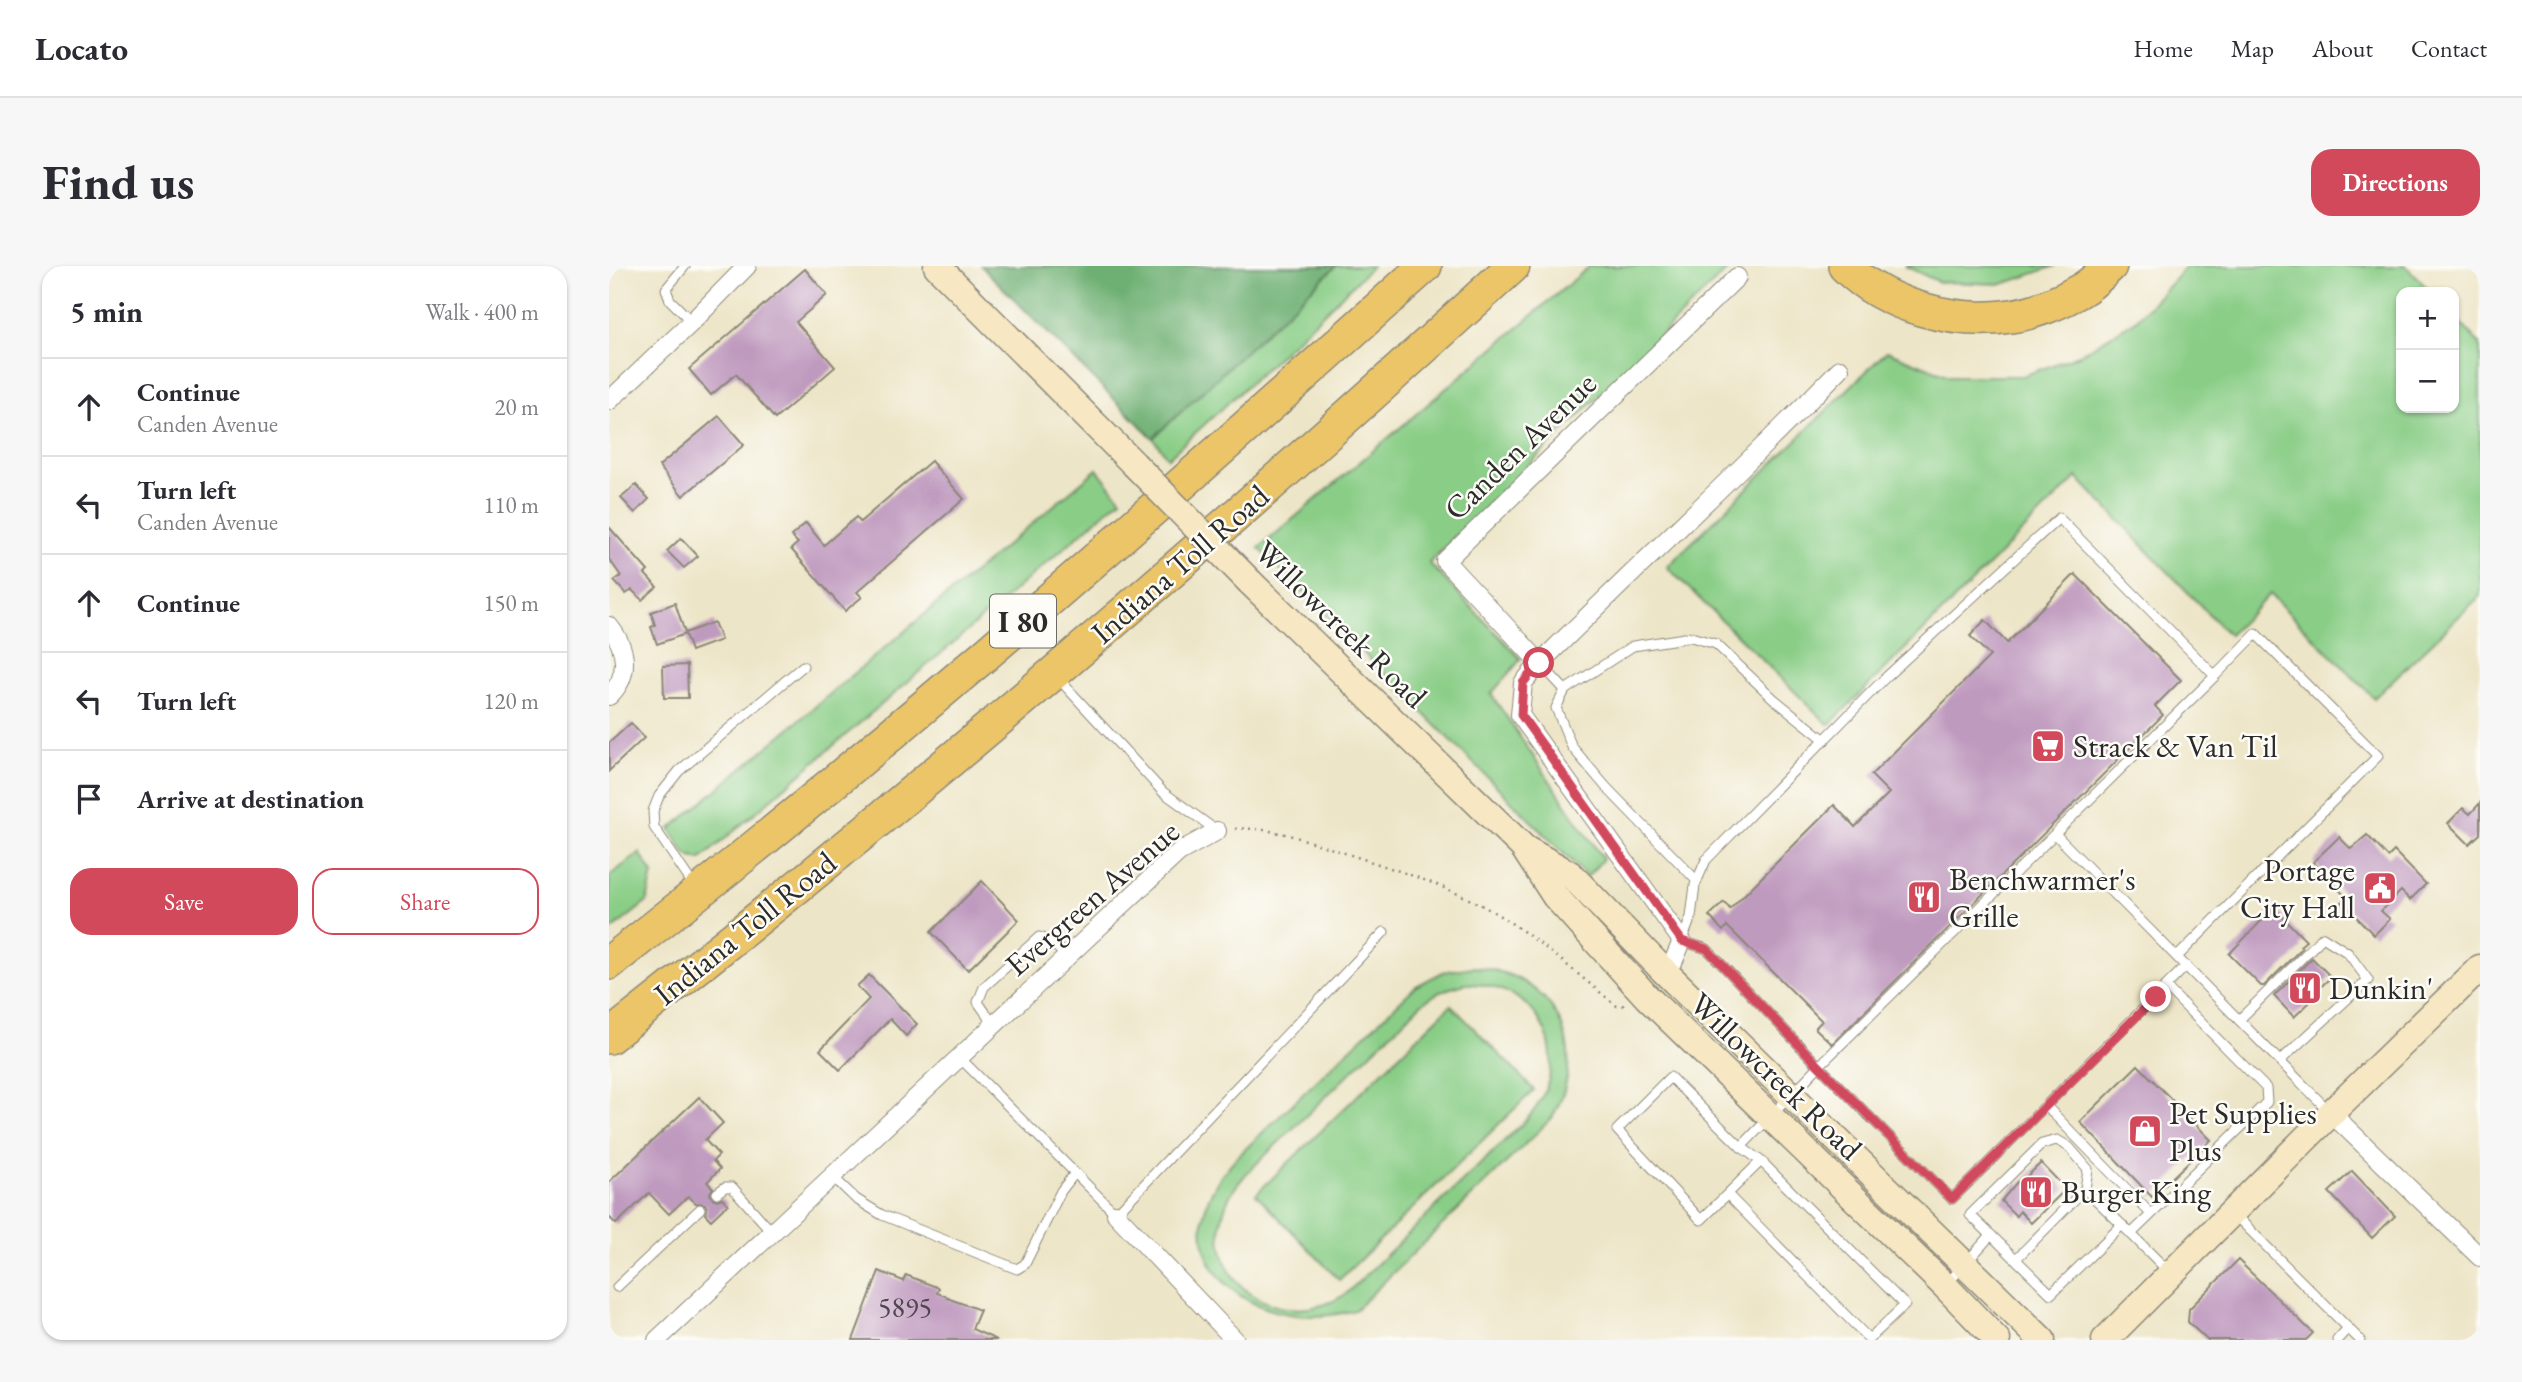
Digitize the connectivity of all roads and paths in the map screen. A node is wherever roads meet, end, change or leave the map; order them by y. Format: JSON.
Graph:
{"nodes":[{"id":1,"x":685,"y":266,"type":"edge"},
{"id":2,"x":747,"y":266,"type":"edge"},
{"id":3,"x":937,"y":266,"type":"edge"},
{"id":4,"x":1395,"y":266,"type":"edge"},
{"id":5,"x":1425,"y":266,"type":"edge"},
{"id":6,"x":1513,"y":266,"type":"edge"},
{"id":7,"x":1537,"y":266,"type":"edge"},
{"id":8,"x":1846,"y":266,"type":"edge"},
{"id":9,"x":1876,"y":266,"type":"edge"},
{"id":10,"x":2082,"y":266,"type":"edge"},
{"id":11,"x":2110,"y":266,"type":"edge"},
{"id":12,"x":1737,"y":277,"type":"dead end"},
{"id":13,"x":692,"y":323,"type":"junction"},
{"id":14,"x":1402,"y":368,"type":"junction"},
{"id":15,"x":1840,"y":369,"type":"dead end"},
{"id":16,"x":1291,"y":387,"type":"junction"},
{"id":17,"x":609,"y":401,"type":"edge"},
{"id":18,"x":609,"y":626,"type":"edge"},
{"id":19,"x":1539,"y":663,"type":"junction"},
{"id":20,"x":803,"y":666,"type":"dead end"},
{"id":21,"x":1053,"y":673,"type":"junction"},
{"id":22,"x":2215,"y":676,"type":"junction"},
{"id":23,"x":1565,"y":690,"type":"junction"},
{"id":24,"x":609,"y":696,"type":"edge"},
{"id":25,"x":1825,"y":740,"type":"junction"},
{"id":26,"x":1217,"y":831,"type":"junction"},
{"id":27,"x":2055,"y":834,"type":"junction"},
{"id":28,"x":1523,"y":847,"type":"junction"},
{"id":29,"x":1697,"y":881,"type":"junction"},
{"id":30,"x":699,"y":893,"type":"junction"},
{"id":31,"x":1384,"y":932,"type":"dead end"},
{"id":32,"x":1682,"y":941,"type":"junction"},
{"id":33,"x":1066,"y":957,"type":"junction"},
{"id":34,"x":2177,"y":957,"type":"junction"},
{"id":35,"x":609,"y":963,"type":"edge"},
{"id":36,"x":2186,"y":966,"type":"junction"},
{"id":37,"x":2480,"y":968,"type":"edge"},
{"id":38,"x":1663,"y":970,"type":"junction"},
{"id":39,"x":2166,"y":987,"type":"junction"},
{"id":40,"x":1647,"y":997,"type":"junction"},
{"id":41,"x":2239,"y":1020,"type":"junction"},
{"id":42,"x":994,"y":1025,"type":"junction"},
{"id":43,"x":609,"y":1037,"type":"edge"},
{"id":44,"x":959,"y":1057,"type":"junction"},
{"id":45,"x":2280,"y":1061,"type":"junction"},
{"id":46,"x":1819,"y":1066,"type":"junction"},
{"id":47,"x":1793,"y":1094,"type":"junction"},
{"id":48,"x":2047,"y":1107,"type":"junction"},
{"id":49,"x":2331,"y":1113,"type":"junction"},
{"id":50,"x":1771,"y":1116,"type":"junction"},
{"id":51,"x":1741,"y":1147,"type":"junction"},
{"id":52,"x":1761,"y":1161,"type":"junction"},
{"id":53,"x":1075,"y":1173,"type":"junction"},
{"id":54,"x":832,"y":1176,"type":"junction"},
{"id":55,"x":2085,"y":1189,"type":"junction"},
{"id":56,"x":717,"y":1193,"type":"dead end"},
{"id":57,"x":1728,"y":1195,"type":"junction"},
{"id":58,"x":700,"y":1209,"type":"dead end"},
{"id":59,"x":2232,"y":1212,"type":"junction"},
{"id":60,"x":1116,"y":1214,"type":"junction"},
{"id":61,"x":2151,"y":1214,"type":"junction"},
{"id":62,"x":2122,"y":1225,"type":"junction"},
{"id":63,"x":772,"y":1232,"type":"junction"},
{"id":64,"x":2131,"y":1234,"type":"junction"},
{"id":65,"x":1991,"y":1235,"type":"junction"},
{"id":66,"x":2480,"y":1257,"type":"edge"},
{"id":67,"x":2016,"y":1259,"type":"junction"},
{"id":68,"x":1966,"y":1265,"type":"junction"},
{"id":69,"x":2170,"y":1273,"type":"junction"},
{"id":70,"x":1945,"y":1286,"type":"junction"},
{"id":71,"x":617,"y":1287,"type":"dead end"},
{"id":72,"x":2348,"y":1328,"type":"junction"},
{"id":73,"x":657,"y":1340,"type":"edge"},
{"id":74,"x":1235,"y":1340,"type":"edge"},
{"id":75,"x":1997,"y":1340,"type":"edge"},
{"id":76,"x":2042,"y":1340,"type":"edge"},
{"id":77,"x":2105,"y":1340,"type":"edge"},
{"id":78,"x":2337,"y":1340,"type":"edge"},
{"id":79,"x":2360,"y":1340,"type":"edge"}],
"edges":[{"from":1,"to":13,"type":"lane"},
{"from":2,"to":13,"type":"street"},
{"from":3,"to":28,"type":"main road","name":"Willowcreek Road","bridge":true},
{"from":4,"to":16,"type":"highway"},
{"from":5,"to":16,"type":"highway","name":"Indiana Toll Road","number":"I 80"},
{"from":6,"to":14,"type":"highway","name":"Indiana Toll Road","number":"I 80"},
{"from":7,"to":14,"type":"highway"},
{"from":8,"to":11,"type":"highway"},
{"from":9,"to":10,"type":"highway"},
{"from":12,"to":19,"type":"street","name":"Canden Avenue"},
{"from":13,"to":17,"type":"street"},
{"from":14,"to":21,"type":"highway","name":"Indiana Toll Road","number":"I 80"},
{"from":15,"to":19,"type":"street"},
{"from":16,"to":30,"type":"highway","name":"Indiana Toll Road","number":"I 80"},
{"from":18,"to":24,"type":"street"},
{"from":19,"to":23,"type":"lane"},
{"from":19,"to":32,"type":"street"},
{"from":20,"to":30,"type":"lane"},
{"from":21,"to":26,"type":"lane"},
{"from":21,"to":43,"type":"highway","name":"Indiana Toll Road","number":"I 80"},
{"from":22,"to":25,"type":"lane"},
{"from":22,"to":27,"type":"lane"},
{"from":22,"to":34,"type":"lane"},
{"from":23,"to":25,"type":"lane"},
{"from":23,"to":29,"type":"lane"},
{"from":25,"to":29,"type":"lane"},
{"from":26,"to":33,"type":"street","name":"Evergreen Avenue"},
{"from":26,"to":40,"type":"path","name":"Evergreen Avenue"},
{"from":27,"to":34,"type":"lane"},
{"from":27,"to":46,"type":"lane"},
{"from":28,"to":38,"type":"main road","name":"Willowcreek Road"},
{"from":28,"to":40,"type":"main road","name":"Willowcreek Road"},
{"from":29,"to":32,"type":"lane"},
{"from":30,"to":35,"type":"highway","name":"Indiana Toll Road","number":"I 80"},
{"from":31,"to":60,"type":"lane"},
{"from":32,"to":38,"type":"street"},
{"from":32,"to":46,"type":"lane"},
{"from":33,"to":42,"type":"street","name":"Evergreen Avenue"},
{"from":33,"to":42,"type":"lane"},
{"from":34,"to":36,"type":"lane"},
{"from":36,"to":39,"type":"lane"},
{"from":36,"to":41,"type":"lane"},
{"from":37,"to":49,"type":"main road"},
{"from":38,"to":47,"type":"main road","name":"Willowcreek Road"},
{"from":39,"to":48,"type":"lane"},
{"from":39,"to":61,"type":"lane"},
{"from":40,"to":50,"type":"main road","name":"Willowcreek Road"},
{"from":41,"to":45,"type":"lane"},
{"from":41,"to":45,"type":"lane"},
{"from":42,"to":44,"type":"street","name":"Evergreen Avenue"},
{"from":44,"to":53,"type":"lane"},
{"from":44,"to":54,"type":"street","name":"Evergreen Avenue"},
{"from":45,"to":49,"type":"lane"},
{"from":46,"to":47,"type":"lane"},
{"from":46,"to":48,"type":"lane"},
{"from":47,"to":50,"type":"lane"},
{"from":47,"to":68,"type":"main road","name":"Willowcreek Road"},
{"from":48,"to":61,"type":"lane"},
{"from":49,"to":59,"type":"main road"},
{"from":49,"to":66,"type":"street"},
{"from":50,"to":51,"type":"lane"},
{"from":50,"to":70,"type":"main road","name":"Willowcreek Road"},
{"from":51,"to":52,"type":"lane"},
{"from":51,"to":57,"type":"lane"},
{"from":52,"to":57,"type":"lane"},
{"from":52,"to":57,"type":"lane"},
{"from":53,"to":54,"type":"lane"},
{"from":53,"to":60,"type":"lane"},
{"from":54,"to":63,"type":"street","name":"Evergreen Avenue"},
{"from":55,"to":62,"type":"lane"},
{"from":55,"to":65,"type":"lane"},
{"from":55,"to":67,"type":"lane"},
{"from":56,"to":63,"type":"lane"},
{"from":58,"to":71,"type":"lane"},
{"from":59,"to":69,"type":"main road"},
{"from":59,"to":72,"type":"lane"},
{"from":60,"to":74,"type":"street"},
{"from":61,"to":64,"type":"lane"},
{"from":62,"to":64,"type":"lane"},
{"from":62,"to":67,"type":"lane"},
{"from":63,"to":73,"type":"street","name":"Evergreen Avenue"},
{"from":64,"to":69,"type":"lane"},
{"from":65,"to":67,"type":"lane"},
{"from":65,"to":68,"type":"lane"},
{"from":68,"to":70,"type":"lane"},
{"from":68,"to":76,"type":"main road","name":"Willowcreek Road"},
{"from":69,"to":77,"type":"main road"},
{"from":70,"to":75,"type":"main road","name":"Willowcreek Road"},
{"from":72,"to":78,"type":"lane"},
{"from":72,"to":79,"type":"lane"}]}
